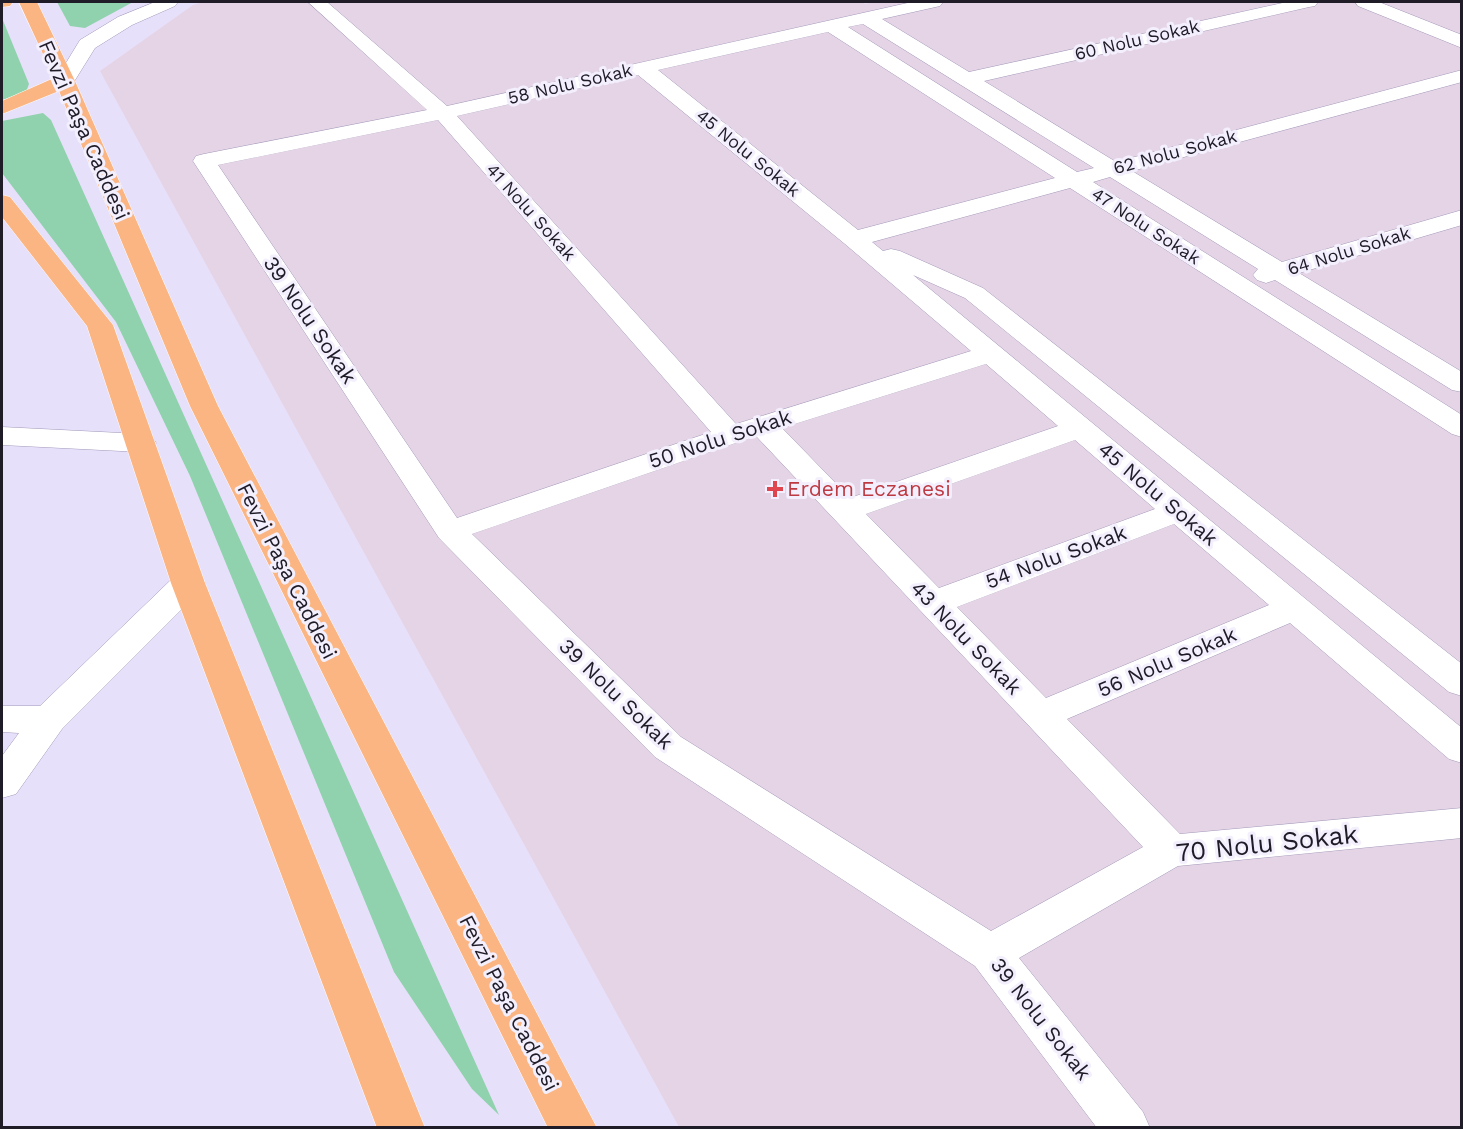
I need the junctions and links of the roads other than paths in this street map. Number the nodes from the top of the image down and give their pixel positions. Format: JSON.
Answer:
{"nodes":[{"id":1,"x":28,"y":2,"type":"edge"},
{"id":2,"x":169,"y":2,"type":"edge"},
{"id":3,"x":317,"y":2,"type":"edge"},
{"id":4,"x":934,"y":2,"type":"edge"},
{"id":5,"x":1309,"y":2,"type":"edge"},
{"id":6,"x":1364,"y":2,"type":"edge"},
{"id":7,"x":865,"y":17,"type":"junction"},
{"id":8,"x":831,"y":25,"type":"junction"},
{"id":9,"x":1461,"y":42,"type":"edge"},
{"id":10,"x":642,"y":68,"type":"junction"},
{"id":11,"x":1461,"y":76,"type":"edge"},
{"id":12,"x":966,"y":79,"type":"junction"},
{"id":13,"x":65,"y":81,"type":"junction"},
{"id":14,"x":2,"y":108,"type":"edge"},
{"id":15,"x":443,"y":113,"type":"junction"},
{"id":16,"x":204,"y":161,"type":"joint"},
{"id":17,"x":1112,"y":168,"type":"junction"},
{"id":18,"x":1072,"y":179,"type":"junction"},
{"id":19,"x":2,"y":202,"type":"edge"},
{"id":20,"x":1461,"y":217,"type":"edge"},
{"id":21,"x":854,"y":239,"type":"junction"},
{"id":22,"x":1279,"y":272,"type":"junction"},
{"id":23,"x":1236,"y":284,"type":"junction"},
{"id":24,"x":991,"y":354,"type":"junction"},
{"id":25,"x":1461,"y":384,"type":"edge"},
{"id":26,"x":1080,"y":428,"type":"junction"},
{"id":27,"x":1461,"y":429,"type":"edge"},
{"id":28,"x":746,"y":430,"type":"junction"},
{"id":29,"x":2,"y":436,"type":"edge"},
{"id":30,"x":141,"y":443,"type":"junction"},
{"id":31,"x":845,"y":511,"type":"junction"},
{"id":32,"x":1179,"y":512,"type":"junction"},
{"id":33,"x":450,"y":531,"type":"junction"},
{"id":34,"x":188,"y":583,"type":"junction"},
{"id":35,"x":933,"y":603,"type":"junction"},
{"id":36,"x":1294,"y":608,"type":"junction"},
{"id":37,"x":1461,"y":683,"type":"edge"},
{"id":38,"x":1040,"y":715,"type":"junction"},
{"id":39,"x":2,"y":719,"type":"edge"},
{"id":40,"x":49,"y":720,"type":"junction"},
{"id":41,"x":1461,"y":749,"type":"edge"},
{"id":42,"x":2,"y":784,"type":"edge"},
{"id":43,"x":1461,"y":823,"type":"edge"},
{"id":44,"x":1171,"y":851,"type":"junction"},
{"id":45,"x":990,"y":953,"type":"junction"},
{"id":46,"x":401,"y":1128,"type":"edge"},
{"id":47,"x":573,"y":1128,"type":"edge"},
{"id":48,"x":1126,"y":1128,"type":"edge"}],
"edges":[{"from":1,"to":13,"type":"main road","name":"Fevzi Paşa Caddesi"},
{"from":2,"to":13,"type":"street"},
{"from":3,"to":15,"type":"street","name":"41 Nolu Sokak"},
{"from":4,"to":7,"type":"street","name":"58 Nolu Sokak"},
{"from":5,"to":12,"type":"street","name":"60 Nolu Sokak"},
{"from":6,"to":9,"type":"street"},
{"from":7,"to":8,"type":"street","name":"58 Nolu Sokak"},
{"from":7,"to":12,"type":"street","name":"47 Nolu Sokak"},
{"from":8,"to":10,"type":"street","name":"58 Nolu Sokak"},
{"from":8,"to":18,"type":"street","name":"47 Nolu Sokak"},
{"from":10,"to":15,"type":"street","name":"58 Nolu Sokak"},
{"from":10,"to":21,"type":"street","name":"45 Nolu Sokak"},
{"from":11,"to":17,"type":"street","name":"62 Nolu Sokak"},
{"from":12,"to":17,"type":"street","name":"47 Nolu Sokak"},
{"from":13,"to":14,"type":"main road"},
{"from":13,"to":47,"type":"main road","name":"Fevzi Paşa Caddesi"},
{"from":15,"to":16,"type":"street","name":"58 Nolu Sokak"},
{"from":15,"to":28,"type":"street","name":"41 Nolu Sokak"},
{"from":16,"to":33,"type":"street","name":"39 Nolu Sokak"},
{"from":17,"to":18,"type":"street","name":"62 Nolu Sokak"},
{"from":17,"to":22,"type":"street","name":"47 Nolu Sokak"},
{"from":18,"to":21,"type":"street","name":"62 Nolu Sokak"},
{"from":18,"to":23,"type":"street","name":"47 Nolu Sokak"},
{"from":19,"to":30,"type":"main road"},
{"from":20,"to":22,"type":"street","name":"64 Nolu Sokak"},
{"from":21,"to":24,"type":"street","name":"45 Nolu Sokak"},
{"from":21,"to":37,"type":"street","name":"45 Nolu Sokak"},
{"from":22,"to":23,"type":"street","name":"64 Nolu Sokak"},
{"from":22,"to":25,"type":"street","name":"47 Nolu Sokak"},
{"from":23,"to":27,"type":"street","name":"47 Nolu Sokak"},
{"from":24,"to":26,"type":"street","name":"45 Nolu Sokak"},
{"from":24,"to":28,"type":"street","name":"50 Nolu Sokak"},
{"from":26,"to":31,"type":"street"},
{"from":26,"to":32,"type":"street","name":"45 Nolu Sokak"},
{"from":28,"to":31,"type":"street","name":"43 Nolu Sokak"},
{"from":28,"to":33,"type":"street","name":"50 Nolu Sokak"},
{"from":29,"to":30,"type":"street"},
{"from":30,"to":34,"type":"main road"},
{"from":31,"to":35,"type":"street","name":"43 Nolu Sokak"},
{"from":32,"to":35,"type":"street","name":"54 Nolu Sokak"},
{"from":32,"to":36,"type":"street","name":"45 Nolu Sokak"},
{"from":33,"to":45,"type":"street","name":"39 Nolu Sokak"},
{"from":34,"to":40,"type":"street"},
{"from":34,"to":46,"type":"main road"},
{"from":35,"to":38,"type":"street","name":"43 Nolu Sokak"},
{"from":36,"to":38,"type":"street","name":"56 Nolu Sokak"},
{"from":36,"to":41,"type":"street","name":"45 Nolu Sokak"},
{"from":38,"to":44,"type":"street","name":"43 Nolu Sokak"},
{"from":39,"to":40,"type":"street"},
{"from":40,"to":42,"type":"street"},
{"from":43,"to":44,"type":"street","name":"70 Nolu Sokak"},
{"from":44,"to":45,"type":"street","name":"70 Nolu Sokak"},
{"from":45,"to":48,"type":"street","name":"39 Nolu Sokak"}]}
